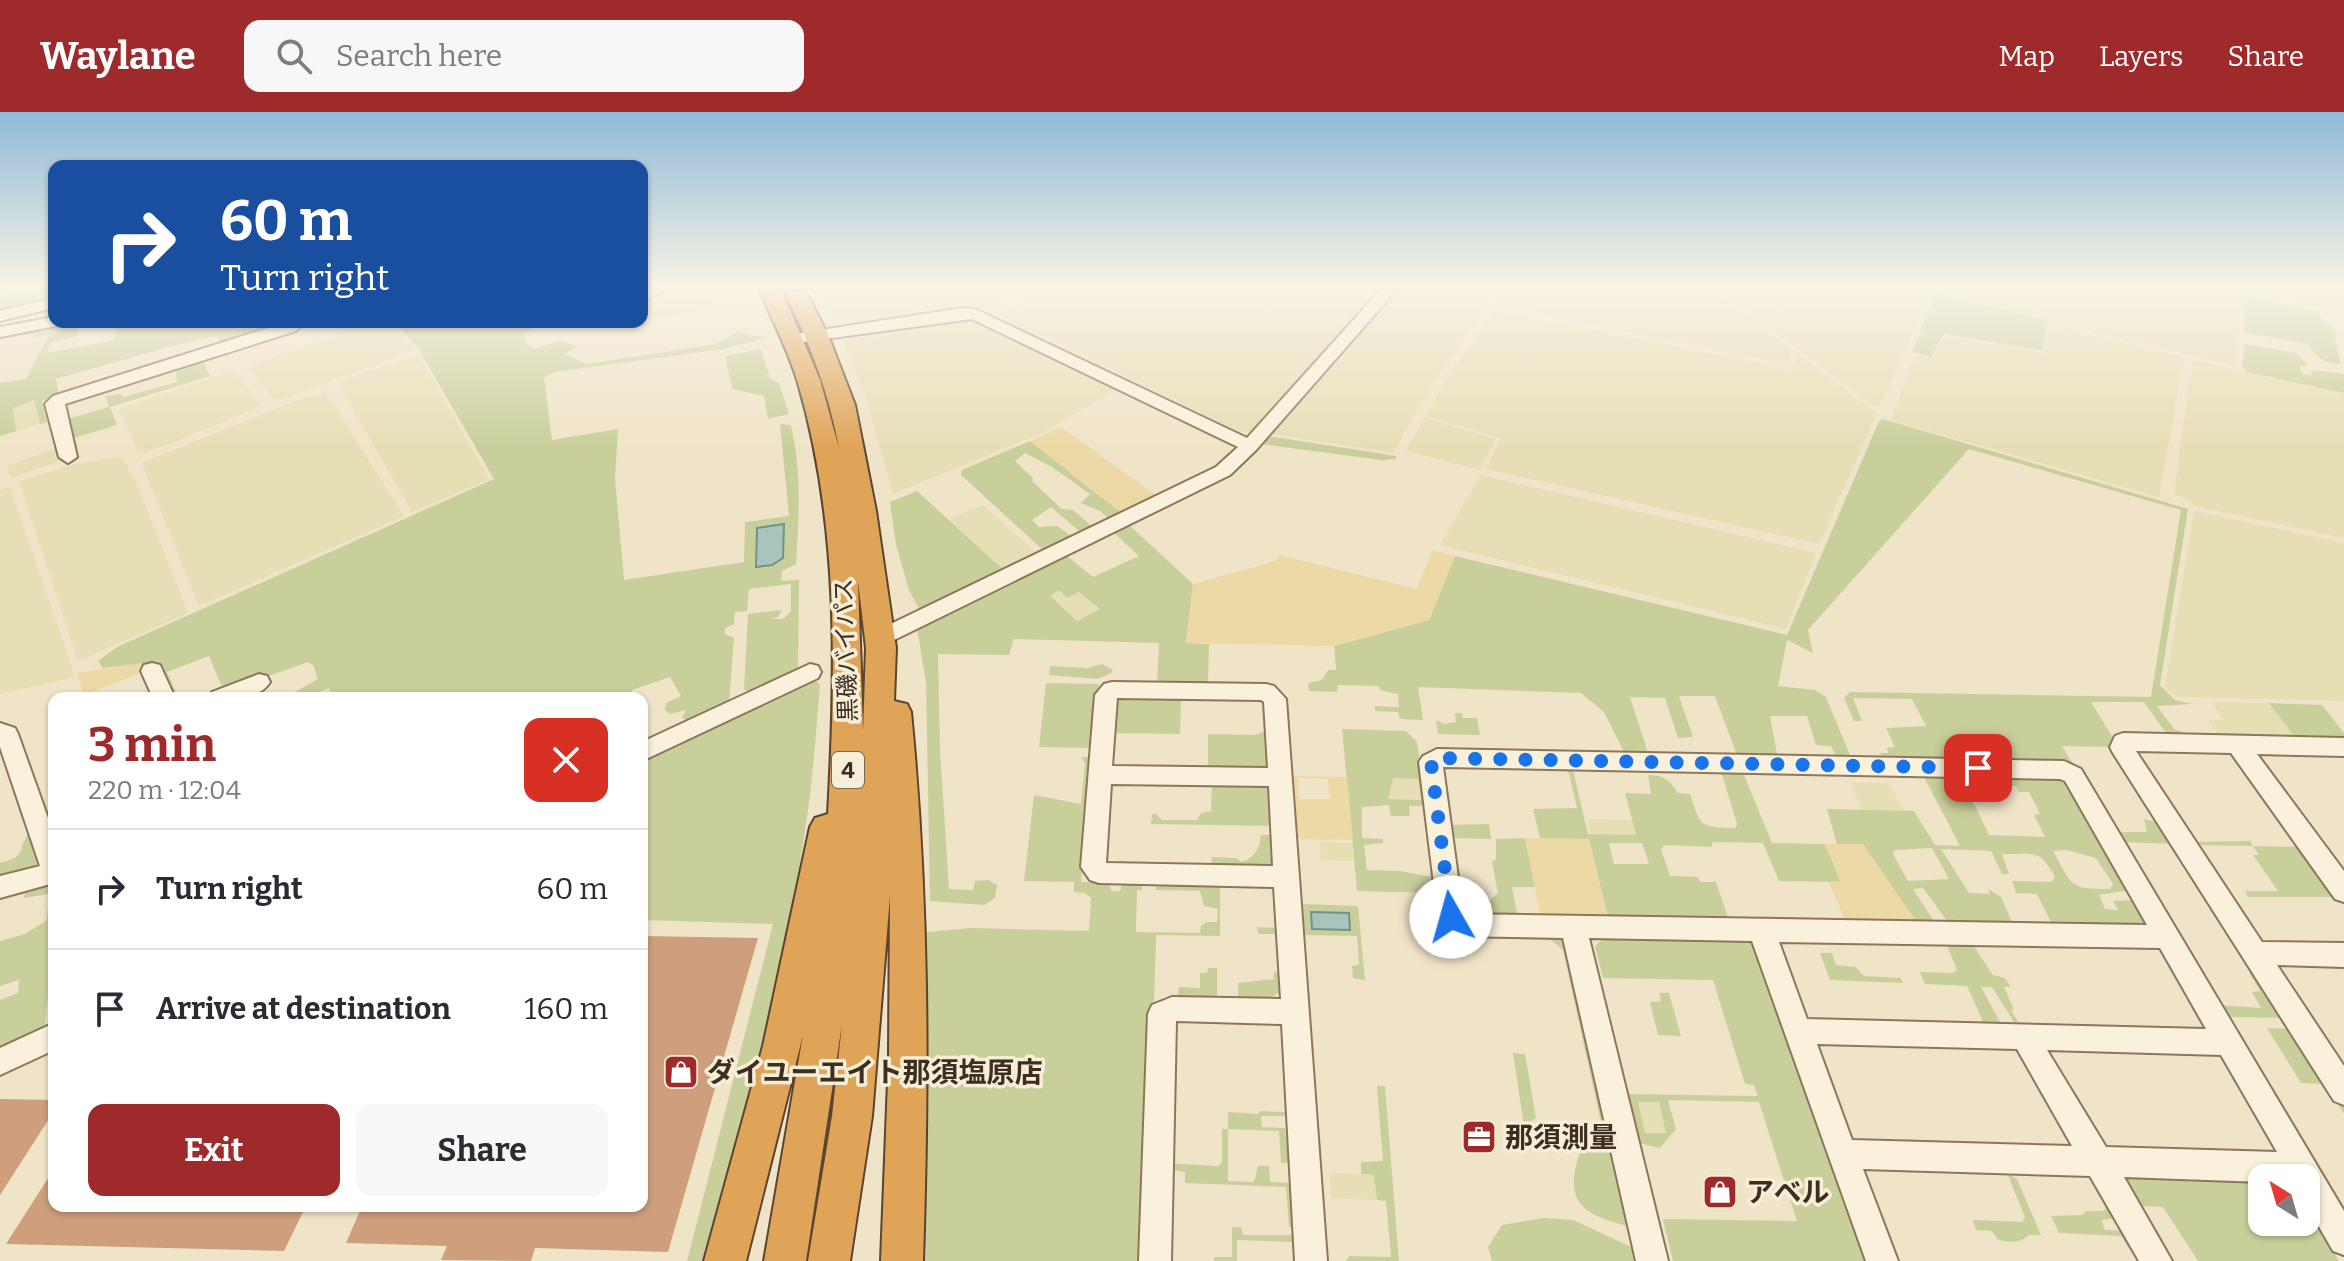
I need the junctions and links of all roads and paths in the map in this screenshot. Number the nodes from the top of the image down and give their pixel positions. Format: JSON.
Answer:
{"nodes":[{"id":1,"x":250,"y":341,"type":"edge"},
{"id":2,"x":807,"y":341,"type":"edge"},
{"id":3,"x":808,"y":341,"type":"edge"},
{"id":4,"x":1030,"y":341,"type":"edge"},
{"id":5,"x":1343,"y":341,"type":"edge"},
{"id":6,"x":1250,"y":446,"type":"junction"},
{"id":7,"x":68,"y":457,"type":"dead end"},
{"id":8,"x":880,"y":643,"type":"junction"},
{"id":9,"x":152,"y":671,"type":"dead end"},
{"id":10,"x":810,"y":672,"type":"dead end"},
{"id":11,"x":259,"y":682,"type":"dead end"},
{"id":12,"x":848,"y":690,"type":"junction"},
{"id":13,"x":161,"y":692,"type":"edge"},
{"id":14,"x":235,"y":692,"type":"edge"},
{"id":15,"x":0,"y":732,"type":"edge"},
{"id":16,"x":2237,"y":744,"type":"junction"},
{"id":17,"x":2344,"y":747,"type":"edge"},
{"id":18,"x":648,"y":749,"type":"edge"},
{"id":19,"x":1100,"y":775,"type":"junction"},
{"id":20,"x":1279,"y":777,"type":"junction"},
{"id":21,"x":48,"y":832,"type":"edge"},
{"id":22,"x":48,"y":874,"type":"edge"},
{"id":23,"x":1286,"y":877,"type":"junction"},
{"id":24,"x":0,"y":887,"type":"edge"},
{"id":25,"x":2344,"y":891,"type":"edge"},
{"id":26,"x":1573,"y":927,"type":"junction"},
{"id":27,"x":1761,"y":929,"type":"junction"},
{"id":28,"x":2167,"y":937,"type":"junction"},
{"id":29,"x":2255,"y":953,"type":"junction"},
{"id":30,"x":2344,"y":955,"type":"edge"},
{"id":31,"x":1295,"y":1012,"type":"junction"},
{"id":32,"x":1799,"y":1031,"type":"junction"},
{"id":33,"x":2025,"y":1038,"type":"junction"},
{"id":34,"x":48,"y":1039,"type":"edge"},
{"id":35,"x":2227,"y":1042,"type":"junction"},
{"id":36,"x":0,"y":1062,"type":"edge"},
{"id":37,"x":2344,"y":1091,"type":"edge"},
{"id":38,"x":1844,"y":1154,"type":"junction"},
{"id":39,"x":2097,"y":1163,"type":"junction"},
{"id":40,"x":2300,"y":1164,"type":"edge"},
{"id":41,"x":2248,"y":1167,"type":"edge"},
{"id":42,"x":2320,"y":1199,"type":"edge"},
{"id":43,"x":2344,"y":1240,"type":"edge"},
{"id":44,"x":725,"y":1261,"type":"edge"},
{"id":45,"x":785,"y":1261,"type":"edge"},
{"id":46,"x":829,"y":1261,"type":"edge"},
{"id":47,"x":902,"y":1261,"type":"edge"},
{"id":48,"x":1155,"y":1261,"type":"edge"},
{"id":49,"x":1311,"y":1261,"type":"edge"},
{"id":50,"x":1652,"y":1261,"type":"edge"},
{"id":51,"x":1882,"y":1261,"type":"edge"},
{"id":52,"x":2156,"y":1261,"type":"edge"}],
"edges":[{"from":1,"to":7,"type":"street"},
{"from":2,"to":12,"type":"highway","name":"黒磯バイパス","number":"4"},
{"from":3,"to":8,"type":"highway","name":"黒磯バイパス","number":"4"},
{"from":4,"to":6,"type":"street"},
{"from":5,"to":6,"type":"street"},
{"from":6,"to":8,"type":"street"},
{"from":8,"to":46,"type":"highway","name":"黒磯バイパス","number":"4"},
{"from":8,"to":47,"type":"highway","number":"4"},
{"from":9,"to":13,"type":"street"},
{"from":10,"to":18,"type":"street"},
{"from":11,"to":14,"type":"street"},
{"from":12,"to":44,"type":"highway","number":"4"},
{"from":12,"to":45,"type":"highway","name":"黒磯バイパス","number":"4"},
{"from":15,"to":21,"type":"street"},
{"from":16,"to":17,"type":"street"},
{"from":16,"to":25,"type":"street"},
{"from":16,"to":29,"type":"street"},
{"from":19,"to":20,"type":"street"},
{"from":19,"to":20,"type":"street"},
{"from":19,"to":23,"type":"street"},
{"from":20,"to":23,"type":"street"},
{"from":22,"to":24,"type":"street"},
{"from":23,"to":31,"type":"street"},
{"from":26,"to":27,"type":"street"},
{"from":26,"to":28,"type":"street"},
{"from":26,"to":50,"type":"street"},
{"from":27,"to":28,"type":"street"},
{"from":27,"to":32,"type":"street"},
{"from":28,"to":35,"type":"street"},
{"from":29,"to":30,"type":"street"},
{"from":29,"to":37,"type":"street"},
{"from":31,"to":48,"type":"street"},
{"from":31,"to":49,"type":"street"},
{"from":32,"to":33,"type":"street"},
{"from":32,"to":38,"type":"street"},
{"from":33,"to":35,"type":"street"},
{"from":33,"to":39,"type":"street"},
{"from":34,"to":36,"type":"street"},
{"from":35,"to":40,"type":"street"},
{"from":38,"to":39,"type":"street"},
{"from":38,"to":51,"type":"street"},
{"from":39,"to":41,"type":"street"},
{"from":39,"to":52,"type":"street"},
{"from":42,"to":43,"type":"street"}]}
